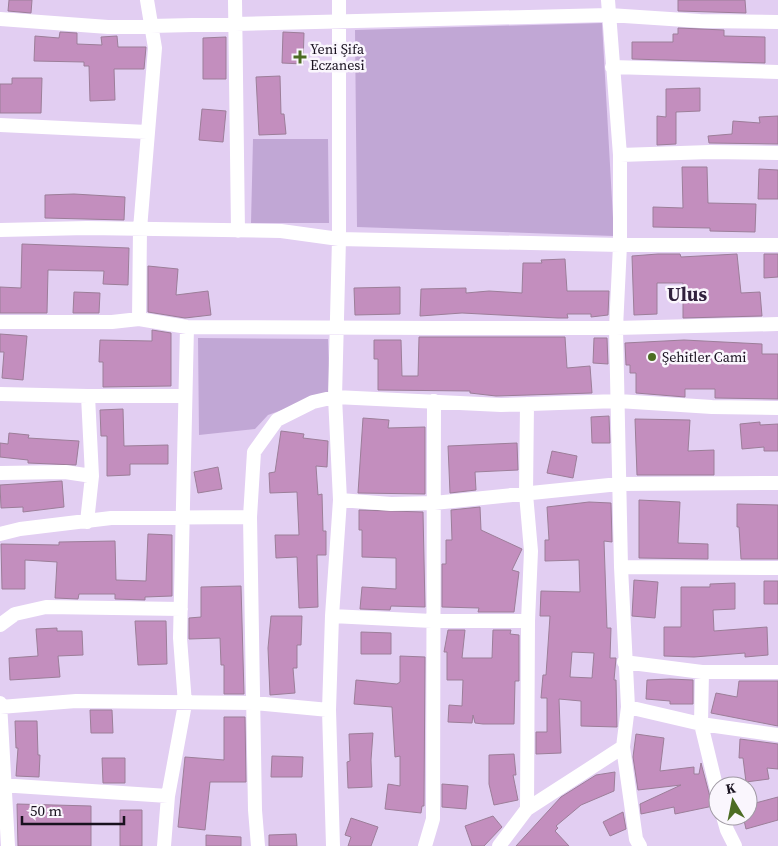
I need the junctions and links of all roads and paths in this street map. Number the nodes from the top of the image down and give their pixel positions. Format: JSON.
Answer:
{"nodes":[{"id":1,"x":147,"y":0,"type":"edge"},
{"id":2,"x":235,"y":0,"type":"edge"},
{"id":3,"x":339,"y":0,"type":"edge"},
{"id":4,"x":608,"y":0,"type":"edge"},
{"id":5,"x":609,"y":15,"type":"junction"},
{"id":6,"x":0,"y":19,"type":"edge"},
{"id":7,"x":338,"y":20,"type":"junction"},
{"id":8,"x":778,"y":22,"type":"edge"},
{"id":9,"x":236,"y":24,"type":"junction"},
{"id":10,"x":152,"y":26,"type":"junction"},
{"id":11,"x":612,"y":67,"type":"junction"},
{"id":12,"x":778,"y":72,"type":"edge"},
{"id":13,"x":0,"y":125,"type":"edge"},
{"id":14,"x":147,"y":132,"type":"junction"},
{"id":15,"x":778,"y":153,"type":"edge"},
{"id":16,"x":620,"y":155,"type":"junction"},
{"id":17,"x":140,"y":229,"type":"junction"},
{"id":18,"x":0,"y":230,"type":"edge"},
{"id":19,"x":238,"y":231,"type":"junction"},
{"id":20,"x":340,"y":239,"type":"junction"},
{"id":21,"x":620,"y":245,"type":"junction"},
{"id":22,"x":778,"y":245,"type":"edge"},
{"id":23,"x":139,"y":319,"type":"junction"},
{"id":24,"x":0,"y":322,"type":"edge"},
{"id":25,"x":778,"y":324,"type":"edge"},
{"id":26,"x":338,"y":326,"type":"junction"},
{"id":27,"x":187,"y":327,"type":"junction"},
{"id":28,"x":616,"y":328,"type":"junction"},
{"id":29,"x":0,"y":394,"type":"edge"},
{"id":30,"x":88,"y":396,"type":"junction"},
{"id":31,"x":185,"y":396,"type":"junction"},
{"id":32,"x":335,"y":397,"type":"junction"},
{"id":33,"x":618,"y":400,"type":"junction"},
{"id":34,"x":434,"y":401,"type":"junction"},
{"id":35,"x":527,"y":404,"type":"junction"},
{"id":36,"x":778,"y":408,"type":"edge"},
{"id":37,"x":0,"y":473,"type":"edge"},
{"id":38,"x":92,"y":476,"type":"junction"},
{"id":39,"x":778,"y":483,"type":"edge"},
{"id":40,"x":619,"y":484,"type":"junction"},
{"id":41,"x":526,"y":494,"type":"junction"},
{"id":42,"x":340,"y":500,"type":"junction"},
{"id":43,"x":434,"y":503,"type":"junction"},
{"id":44,"x":250,"y":517,"type":"junction"},
{"id":45,"x":183,"y":518,"type":"junction"},
{"id":46,"x":87,"y":522,"type":"junction"},
{"id":47,"x":0,"y":534,"type":"edge"},
{"id":48,"x":621,"y":567,"type":"junction"},
{"id":49,"x":778,"y":568,"type":"edge"},
{"id":50,"x":181,"y":609,"type":"junction"},
{"id":51,"x":0,"y":612,"type":"edge"},
{"id":52,"x":15,"y":614,"type":"junction"},
{"id":53,"x":332,"y":616,"type":"junction"},
{"id":54,"x":432,"y":621,"type":"junction"},
{"id":55,"x":528,"y":621,"type":"junction"},
{"id":56,"x":0,"y":625,"type":"edge"},
{"id":57,"x":624,"y":662,"type":"junction"},
{"id":58,"x":702,"y":672,"type":"junction"},
{"id":59,"x":778,"y":672,"type":"edge"},
{"id":60,"x":254,"y":703,"type":"junction"},
{"id":61,"x":185,"y":704,"type":"junction"},
{"id":62,"x":0,"y":706,"type":"edge"},
{"id":63,"x":628,"y":707,"type":"junction"},
{"id":64,"x":329,"y":710,"type":"junction"},
{"id":65,"x":701,"y":724,"type":"junction"},
{"id":66,"x":778,"y":735,"type":"edge"},
{"id":67,"x":622,"y":747,"type":"junction"},
{"id":68,"x":714,"y":776,"type":"edge"},
{"id":69,"x":2,"y":785,"type":"edge"},
{"id":70,"x":168,"y":796,"type":"junction"},
{"id":71,"x":527,"y":809,"type":"junction"},
{"id":72,"x":726,"y":826,"type":"edge"},
{"id":73,"x":635,"y":844,"type":"edge"},
{"id":74,"x":8,"y":846,"type":"edge"},
{"id":75,"x":164,"y":846,"type":"edge"},
{"id":76,"x":258,"y":846,"type":"edge"},
{"id":77,"x":333,"y":846,"type":"edge"},
{"id":78,"x":425,"y":846,"type":"edge"},
{"id":79,"x":499,"y":846,"type":"edge"},
{"id":80,"x":735,"y":846,"type":"edge"}],
"edges":[{"from":1,"to":10,"type":"street"},
{"from":2,"to":9,"type":"street"},
{"from":3,"to":7,"type":"street"},
{"from":4,"to":5,"type":"street"},
{"from":5,"to":7,"type":"street"},
{"from":5,"to":8,"type":"street"},
{"from":5,"to":11,"type":"street"},
{"from":6,"to":10,"type":"street"},
{"from":7,"to":9,"type":"street"},
{"from":7,"to":20,"type":"street"},
{"from":9,"to":10,"type":"street"},
{"from":9,"to":19,"type":"street"},
{"from":10,"to":14,"type":"street"},
{"from":11,"to":12,"type":"street"},
{"from":11,"to":16,"type":"street"},
{"from":13,"to":14,"type":"street"},
{"from":14,"to":17,"type":"street"},
{"from":15,"to":16,"type":"street"},
{"from":16,"to":21,"type":"street"},
{"from":17,"to":18,"type":"street"},
{"from":17,"to":19,"type":"street"},
{"from":17,"to":23,"type":"street"},
{"from":19,"to":20,"type":"street"},
{"from":20,"to":21,"type":"street"},
{"from":20,"to":26,"type":"street"},
{"from":21,"to":22,"type":"street"},
{"from":21,"to":28,"type":"street"},
{"from":23,"to":24,"type":"street"},
{"from":23,"to":27,"type":"street"},
{"from":25,"to":28,"type":"street"},
{"from":26,"to":27,"type":"street"},
{"from":26,"to":28,"type":"street"},
{"from":26,"to":32,"type":"street"},
{"from":27,"to":31,"type":"street"},
{"from":28,"to":33,"type":"street"},
{"from":29,"to":30,"type":"street"},
{"from":30,"to":31,"type":"street"},
{"from":30,"to":38,"type":"street"},
{"from":31,"to":45,"type":"street"},
{"from":32,"to":34,"type":"street"},
{"from":32,"to":42,"type":"street"},
{"from":32,"to":44,"type":"street"},
{"from":33,"to":35,"type":"street"},
{"from":33,"to":36,"type":"street"},
{"from":33,"to":40,"type":"street"},
{"from":34,"to":35,"type":"street"},
{"from":34,"to":43,"type":"street"},
{"from":35,"to":41,"type":"street"},
{"from":37,"to":38,"type":"street"},
{"from":38,"to":46,"type":"street"},
{"from":39,"to":40,"type":"street"},
{"from":40,"to":41,"type":"street"},
{"from":40,"to":48,"type":"street"},
{"from":41,"to":43,"type":"street"},
{"from":41,"to":55,"type":"street"},
{"from":42,"to":43,"type":"street"},
{"from":42,"to":53,"type":"street"},
{"from":43,"to":54,"type":"street"},
{"from":44,"to":45,"type":"street"},
{"from":44,"to":60,"type":"street"},
{"from":45,"to":46,"type":"street"},
{"from":45,"to":50,"type":"street"},
{"from":46,"to":47,"type":"street"},
{"from":48,"to":49,"type":"street"},
{"from":48,"to":57,"type":"street"},
{"from":50,"to":52,"type":"street"},
{"from":50,"to":61,"type":"street"},
{"from":51,"to":52,"type":"street"},
{"from":52,"to":56,"type":"street"},
{"from":53,"to":54,"type":"street"},
{"from":53,"to":64,"type":"street"},
{"from":54,"to":55,"type":"street"},
{"from":54,"to":78,"type":"street"},
{"from":55,"to":71,"type":"street"},
{"from":57,"to":58,"type":"street"},
{"from":57,"to":63,"type":"street"},
{"from":58,"to":59,"type":"street"},
{"from":58,"to":65,"type":"street"},
{"from":60,"to":61,"type":"street"},
{"from":60,"to":64,"type":"street"},
{"from":60,"to":76,"type":"street"},
{"from":61,"to":62,"type":"street"},
{"from":61,"to":70,"type":"street"},
{"from":62,"to":69,"type":"street"},
{"from":63,"to":65,"type":"street"},
{"from":63,"to":67,"type":"street"},
{"from":64,"to":77,"type":"street"},
{"from":65,"to":66,"type":"street"},
{"from":65,"to":68,"type":"street"},
{"from":67,"to":71,"type":"street"},
{"from":67,"to":73,"type":"street"},
{"from":69,"to":70,"type":"street"},
{"from":69,"to":74,"type":"street"},
{"from":70,"to":75,"type":"street"},
{"from":71,"to":79,"type":"street"},
{"from":72,"to":80,"type":"street"}]}
